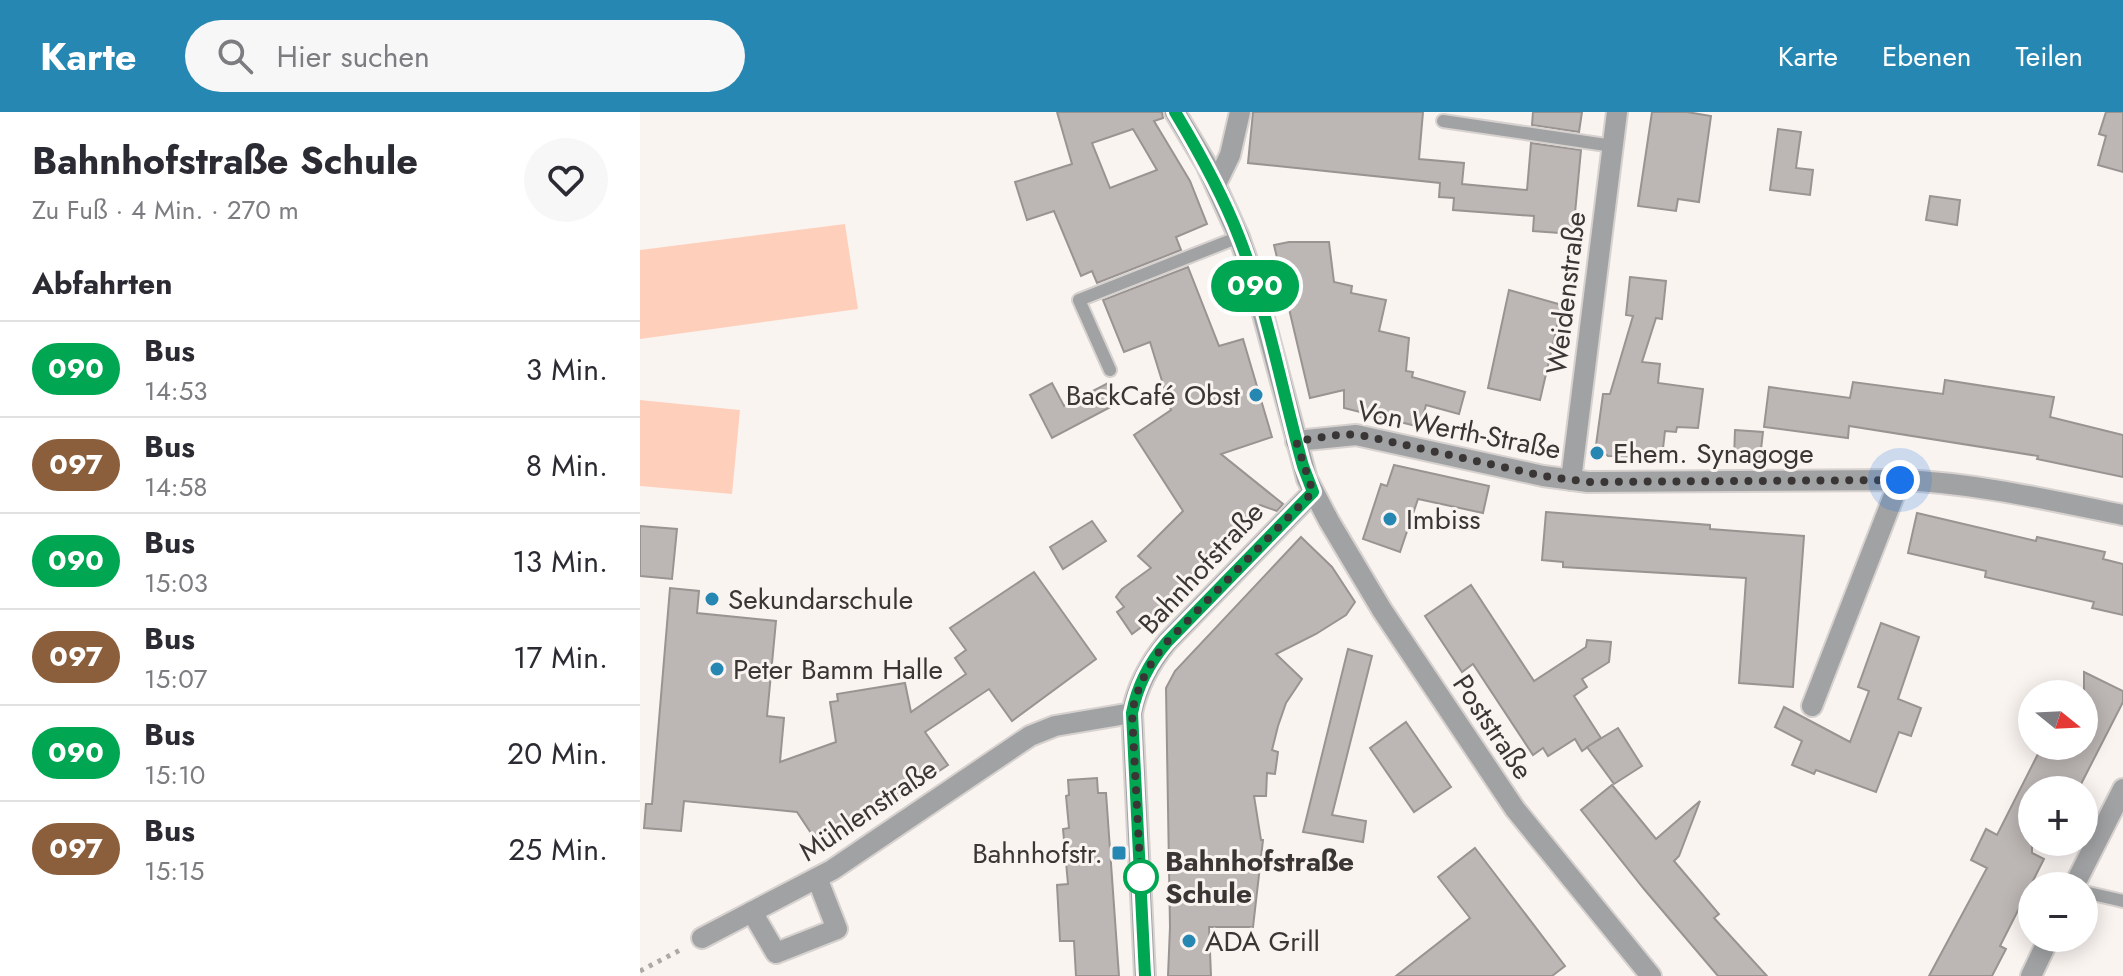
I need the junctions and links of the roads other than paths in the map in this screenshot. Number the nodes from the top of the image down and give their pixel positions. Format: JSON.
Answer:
{"nodes":[{"id":1,"x":1175,"y":112,"type":"edge"},
{"id":2,"x":1240,"y":112,"type":"edge"},
{"id":3,"x":1617,"y":112,"type":"edge"},
{"id":4,"x":1443,"y":121,"type":"dead end"},
{"id":5,"x":1613,"y":146,"type":"junction"},
{"id":6,"x":1216,"y":184,"type":"junction"},
{"id":7,"x":1239,"y":237,"type":"junction"},
{"id":8,"x":1110,"y":370,"type":"dead end"},
{"id":9,"x":1296,"y":441,"type":"junction"},
{"id":10,"x":1571,"y":480,"type":"junction"},
{"id":11,"x":1900,"y":480,"type":"junction"},
{"id":12,"x":1313,"y":492,"type":"junction"},
{"id":13,"x":2123,"y":515,"type":"edge"},
{"id":14,"x":1812,"y":706,"type":"dead end"},
{"id":15,"x":1132,"y":713,"type":"junction"},
{"id":16,"x":2123,"y":789,"type":"edge"},
{"id":17,"x":2081,"y":872,"type":"edge"},
{"id":18,"x":817,"y":878,"type":"junction"},
{"id":19,"x":2098,"y":895,"type":"edge"},
{"id":20,"x":2123,"y":901,"type":"edge"},
{"id":21,"x":752,"y":912,"type":"junction"},
{"id":22,"x":702,"y":938,"type":"road end"},
{"id":23,"x":2042,"y":952,"type":"edge"},
{"id":24,"x":1145,"y":976,"type":"edge"},
{"id":25,"x":1651,"y":976,"type":"edge"},
{"id":26,"x":2031,"y":976,"type":"edge"}],
"edges":[{"from":1,"to":6,"type":"street","name":"Poststraße"},
{"from":2,"to":6,"type":"street"},
{"from":3,"to":5,"type":"street","name":"Weidenstraße"},
{"from":4,"to":5,"type":"lane"},
{"from":5,"to":10,"type":"street","name":"Weidenstraße"},
{"from":6,"to":7,"type":"street","name":"Poststraße"},
{"from":7,"to":8,"type":"lane"},
{"from":7,"to":9,"type":"street","name":"Poststraße"},
{"from":9,"to":10,"type":"street","name":"Von Werth-Straße"},
{"from":9,"to":12,"type":"street","name":"Poststraße"},
{"from":10,"to":11,"type":"street","name":"Von Werth-Straße"},
{"from":11,"to":13,"type":"street","name":"Von Werth-Straße"},
{"from":11,"to":14,"type":"street"},
{"from":12,"to":15,"type":"street","name":"Bahnhofstraße"},
{"from":12,"to":25,"type":"street","name":"Poststraße"},
{"from":15,"to":18,"type":"street","name":"Mühlenstraße"},
{"from":15,"to":24,"type":"street","name":"Bahnhofstraße"},
{"from":16,"to":17,"type":"street"},
{"from":18,"to":21,"type":"street","name":"Mühlenstraße"},
{"from":18,"to":21,"type":"street"},
{"from":19,"to":20,"type":"lane"},
{"from":21,"to":22,"type":"street","name":"Mühlenstraße"},
{"from":23,"to":26,"type":"street"}]}
